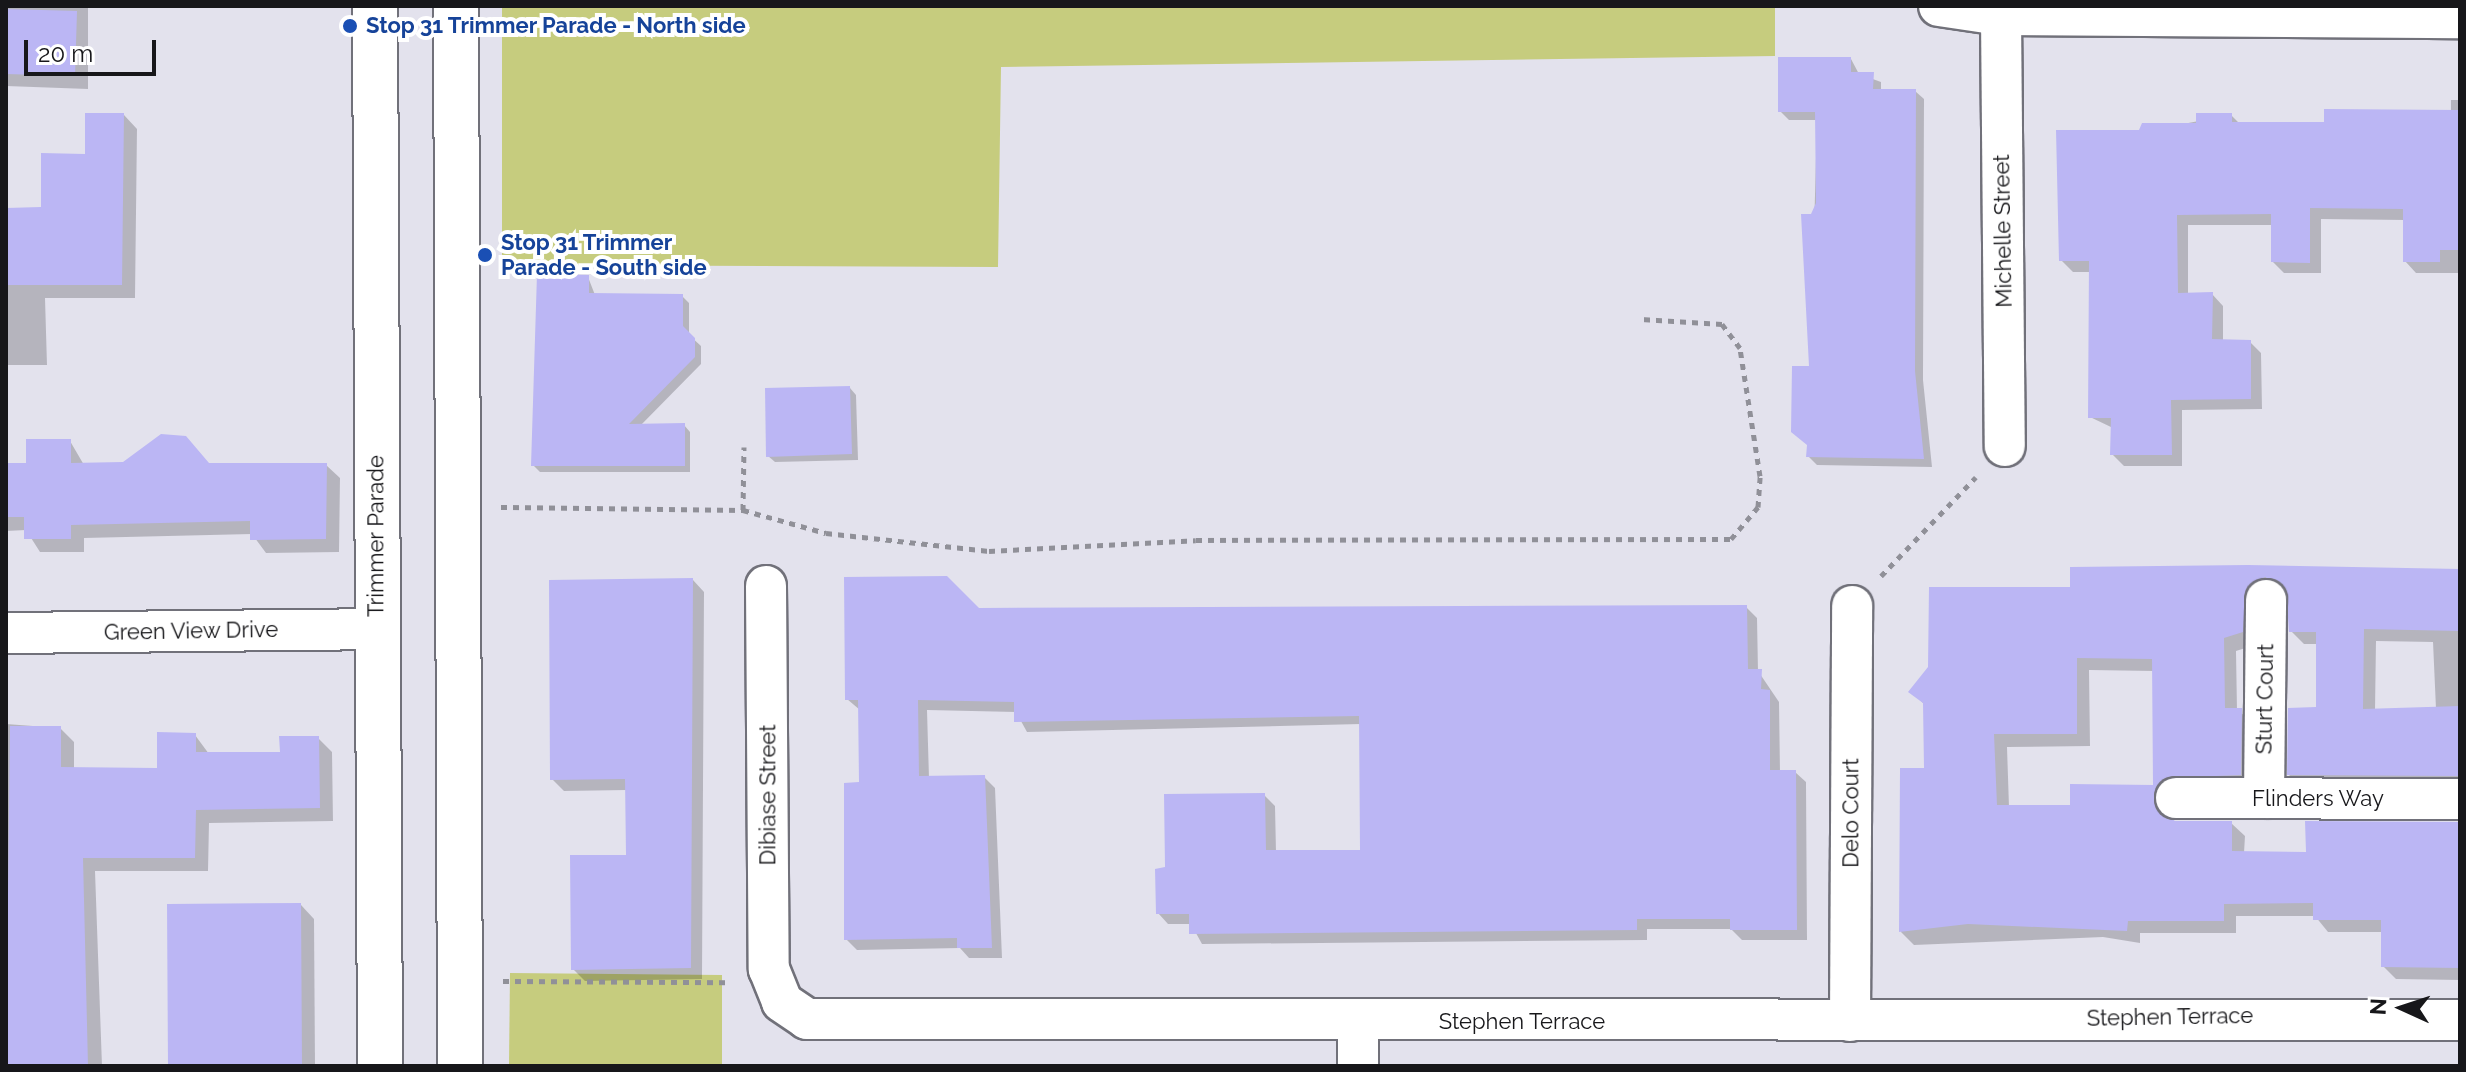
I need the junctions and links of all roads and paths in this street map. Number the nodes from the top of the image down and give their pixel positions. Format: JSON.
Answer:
{"nodes":[{"id":1,"x":375,"y":6,"type":"edge"},
{"id":2,"x":456,"y":6,"type":"edge"},
{"id":3,"x":1939,"y":6,"type":"edge"},
{"id":4,"x":2001,"y":15,"type":"junction"},
{"id":5,"x":2460,"y":18,"type":"edge"},
{"id":6,"x":1641,"y":319,"type":"dead end"},
{"id":7,"x":2005,"y":446,"type":"joint"},
{"id":8,"x":744,"y":447,"type":"dead end"},
{"id":9,"x":460,"y":507,"type":"junction"},
{"id":10,"x":743,"y":510,"type":"junction"},
{"id":11,"x":766,"y":586,"type":"dead end"},
{"id":12,"x":2266,"y":600,"type":"dead end"},
{"id":13,"x":1852,"y":606,"type":"joint"},
{"id":14,"x":376,"y":629,"type":"junction"},
{"id":15,"x":6,"y":633,"type":"edge"},
{"id":16,"x":2176,"y":798,"type":"dead end"},
{"id":17,"x":2264,"y":798,"type":"junction"},
{"id":18,"x":2460,"y":799,"type":"edge"},
{"id":19,"x":494,"y":982,"type":"dead end"},
{"id":20,"x":775,"y":986,"type":"junction"},
{"id":21,"x":2460,"y":1020,"type":"edge"},
{"id":22,"x":1358,"y":1021,"type":"junction"},
{"id":23,"x":1850,"y":1021,"type":"junction"},
{"id":24,"x":380,"y":1066,"type":"edge"},
{"id":25,"x":460,"y":1066,"type":"edge"},
{"id":26,"x":1358,"y":1066,"type":"edge"}],
"edges":[{"from":1,"to":14,"type":"main road","name":"Trimmer Parade"},
{"from":2,"to":9,"type":"main road"},
{"from":3,"to":4,"type":"street"},
{"from":4,"to":5,"type":"street"},
{"from":4,"to":7,"type":"street","name":"Michelle Street"},
{"from":6,"to":10,"type":"path"},
{"from":7,"to":13,"type":"path"},
{"from":8,"to":10,"type":"path"},
{"from":9,"to":10,"type":"path"},
{"from":9,"to":25,"type":"main road"},
{"from":11,"to":20,"type":"street","name":"Dibiase Street"},
{"from":12,"to":17,"type":"street","name":"Sturt Court"},
{"from":13,"to":23,"type":"street","name":"Delo Court"},
{"from":14,"to":15,"type":"street","name":"Green View Drive"},
{"from":14,"to":24,"type":"main road","name":"Trimmer Parade"},
{"from":16,"to":17,"type":"street","name":"Flinders Way"},
{"from":17,"to":18,"type":"street","name":"Flinders Way"},
{"from":19,"to":20,"type":"path"},
{"from":20,"to":22,"type":"street","name":"Stephen Terrace"},
{"from":21,"to":23,"type":"street","name":"Stephen Terrace"},
{"from":22,"to":23,"type":"street","name":"Stephen Terrace"},
{"from":22,"to":26,"type":"street"}]}
